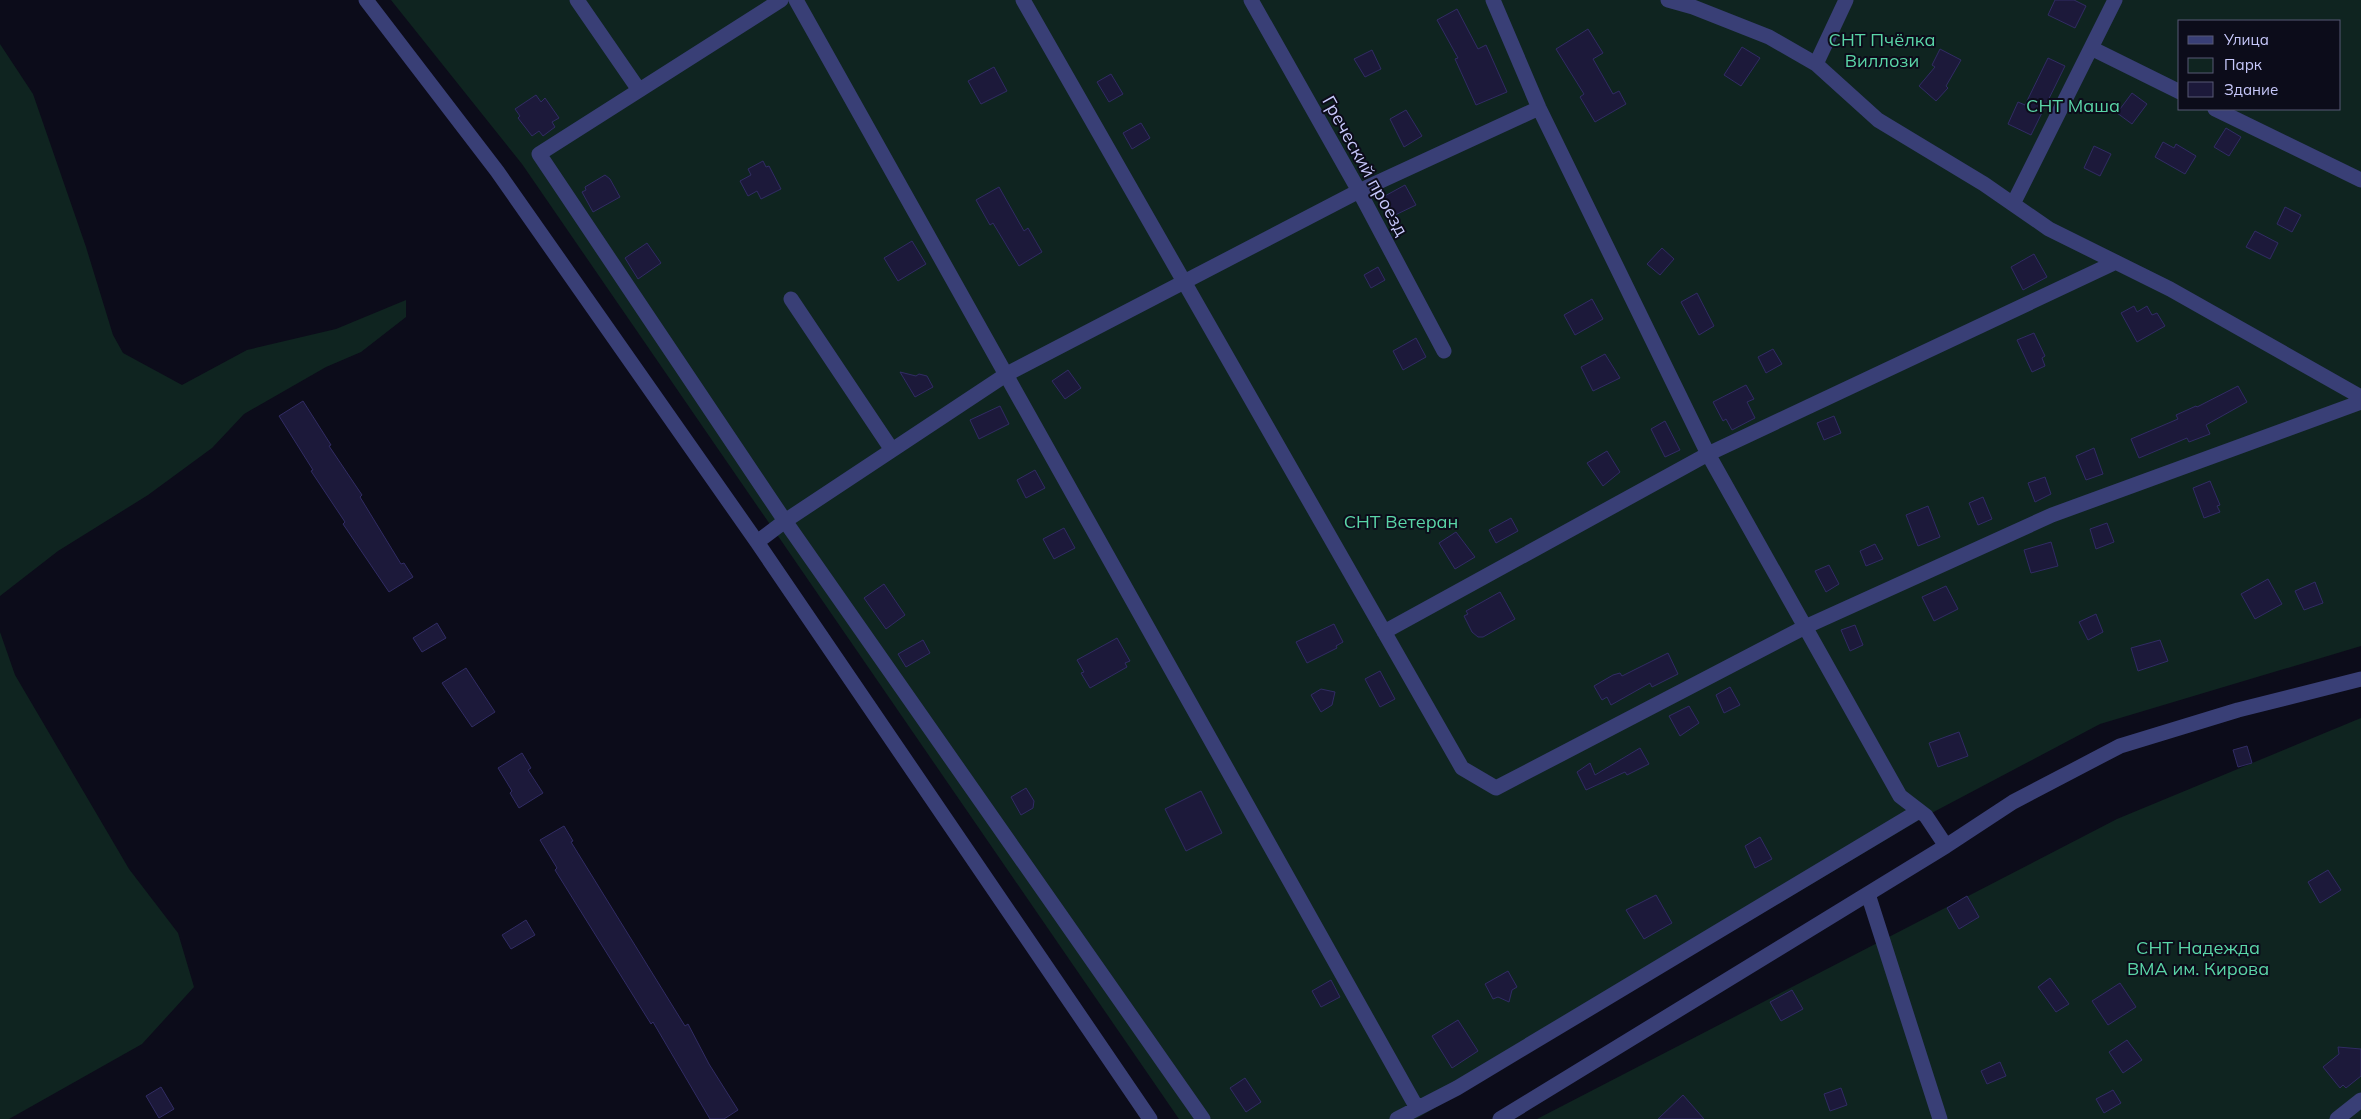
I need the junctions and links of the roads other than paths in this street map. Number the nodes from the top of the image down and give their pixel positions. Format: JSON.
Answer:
{"nodes":[{"id":1,"x":366,"y":0,"type":"edge"},
{"id":2,"x":577,"y":0,"type":"edge"},
{"id":3,"x":781,"y":0,"type":"edge"},
{"id":4,"x":796,"y":0,"type":"edge"},
{"id":5,"x":1023,"y":0,"type":"edge"},
{"id":6,"x":1251,"y":0,"type":"edge"},
{"id":7,"x":1493,"y":0,"type":"edge"},
{"id":8,"x":1668,"y":0,"type":"edge"},
{"id":9,"x":1846,"y":0,"type":"edge"},
{"id":10,"x":2115,"y":0,"type":"edge"},
{"id":11,"x":2091,"y":48,"type":"junction"},
{"id":12,"x":1816,"y":64,"type":"junction"},
{"id":13,"x":639,"y":90,"type":"junction"},
{"id":14,"x":2178,"y":91,"type":"edge"},
{"id":15,"x":1539,"y":108,"type":"junction"},
{"id":16,"x":2217,"y":110,"type":"edge"},
{"id":17,"x":2361,"y":180,"type":"edge"},
{"id":18,"x":1359,"y":190,"type":"junction"},
{"id":19,"x":2012,"y":204,"type":"junction"},
{"id":20,"x":2116,"y":262,"type":"junction"},
{"id":21,"x":1184,"y":282,"type":"junction"},
{"id":22,"x":791,"y":299,"type":"dead end"},
{"id":23,"x":1444,"y":351,"type":"dead end"},
{"id":24,"x":1007,"y":374,"type":"junction"},
{"id":25,"x":2361,"y":397,"type":"edge"},
{"id":26,"x":2361,"y":402,"type":"edge"},
{"id":27,"x":892,"y":450,"type":"junction"},
{"id":28,"x":1708,"y":454,"type":"junction"},
{"id":29,"x":785,"y":521,"type":"junction"},
{"id":30,"x":758,"y":542,"type":"junction"},
{"id":31,"x":1805,"y":627,"type":"junction"},
{"id":32,"x":1384,"y":632,"type":"junction"},
{"id":33,"x":2361,"y":679,"type":"edge"},
{"id":34,"x":1919,"y":811,"type":"junction"},
{"id":35,"x":1946,"y":846,"type":"junction"},
{"id":36,"x":1868,"y":894,"type":"junction"},
{"id":37,"x":2361,"y":1100,"type":"edge"},
{"id":38,"x":1417,"y":1108,"type":"junction"},
{"id":39,"x":1150,"y":1119,"type":"edge"},
{"id":40,"x":1203,"y":1119,"type":"edge"},
{"id":41,"x":1397,"y":1119,"type":"edge"},
{"id":42,"x":1500,"y":1119,"type":"edge"},
{"id":43,"x":1940,"y":1119,"type":"edge"},
{"id":44,"x":2337,"y":1119,"type":"edge"}],
"edges":[{"from":1,"to":30,"type":"street"},
{"from":2,"to":13,"type":"street"},
{"from":3,"to":13,"type":"street"},
{"from":4,"to":24,"type":"street"},
{"from":5,"to":21,"type":"street"},
{"from":6,"to":18,"type":"street","name":"Греческий проезд"},
{"from":7,"to":15,"type":"street"},
{"from":8,"to":12,"type":"street"},
{"from":9,"to":12,"type":"street"},
{"from":10,"to":11,"type":"street"},
{"from":11,"to":14,"type":"street"},
{"from":11,"to":19,"type":"street"},
{"from":12,"to":19,"type":"street"},
{"from":13,"to":29,"type":"street"},
{"from":15,"to":18,"type":"street"},
{"from":15,"to":28,"type":"street"},
{"from":16,"to":17,"type":"street"},
{"from":18,"to":21,"type":"street"},
{"from":18,"to":23,"type":"street","name":"Греческий проезд"},
{"from":19,"to":20,"type":"street"},
{"from":20,"to":25,"type":"street"},
{"from":20,"to":28,"type":"street"},
{"from":21,"to":24,"type":"street"},
{"from":21,"to":32,"type":"street"},
{"from":22,"to":27,"type":"street"},
{"from":24,"to":27,"type":"street"},
{"from":24,"to":38,"type":"street"},
{"from":26,"to":31,"type":"street"},
{"from":27,"to":29,"type":"street"},
{"from":28,"to":31,"type":"street"},
{"from":28,"to":32,"type":"street"},
{"from":29,"to":30,"type":"street"},
{"from":29,"to":40,"type":"street"},
{"from":30,"to":39,"type":"street"},
{"from":31,"to":32,"type":"street"},
{"from":31,"to":34,"type":"street"},
{"from":33,"to":35,"type":"street"},
{"from":34,"to":35,"type":"street"},
{"from":34,"to":38,"type":"street"},
{"from":35,"to":36,"type":"street"},
{"from":36,"to":42,"type":"street"},
{"from":36,"to":43,"type":"street"},
{"from":37,"to":44,"type":"street"},
{"from":38,"to":41,"type":"street"}]}
